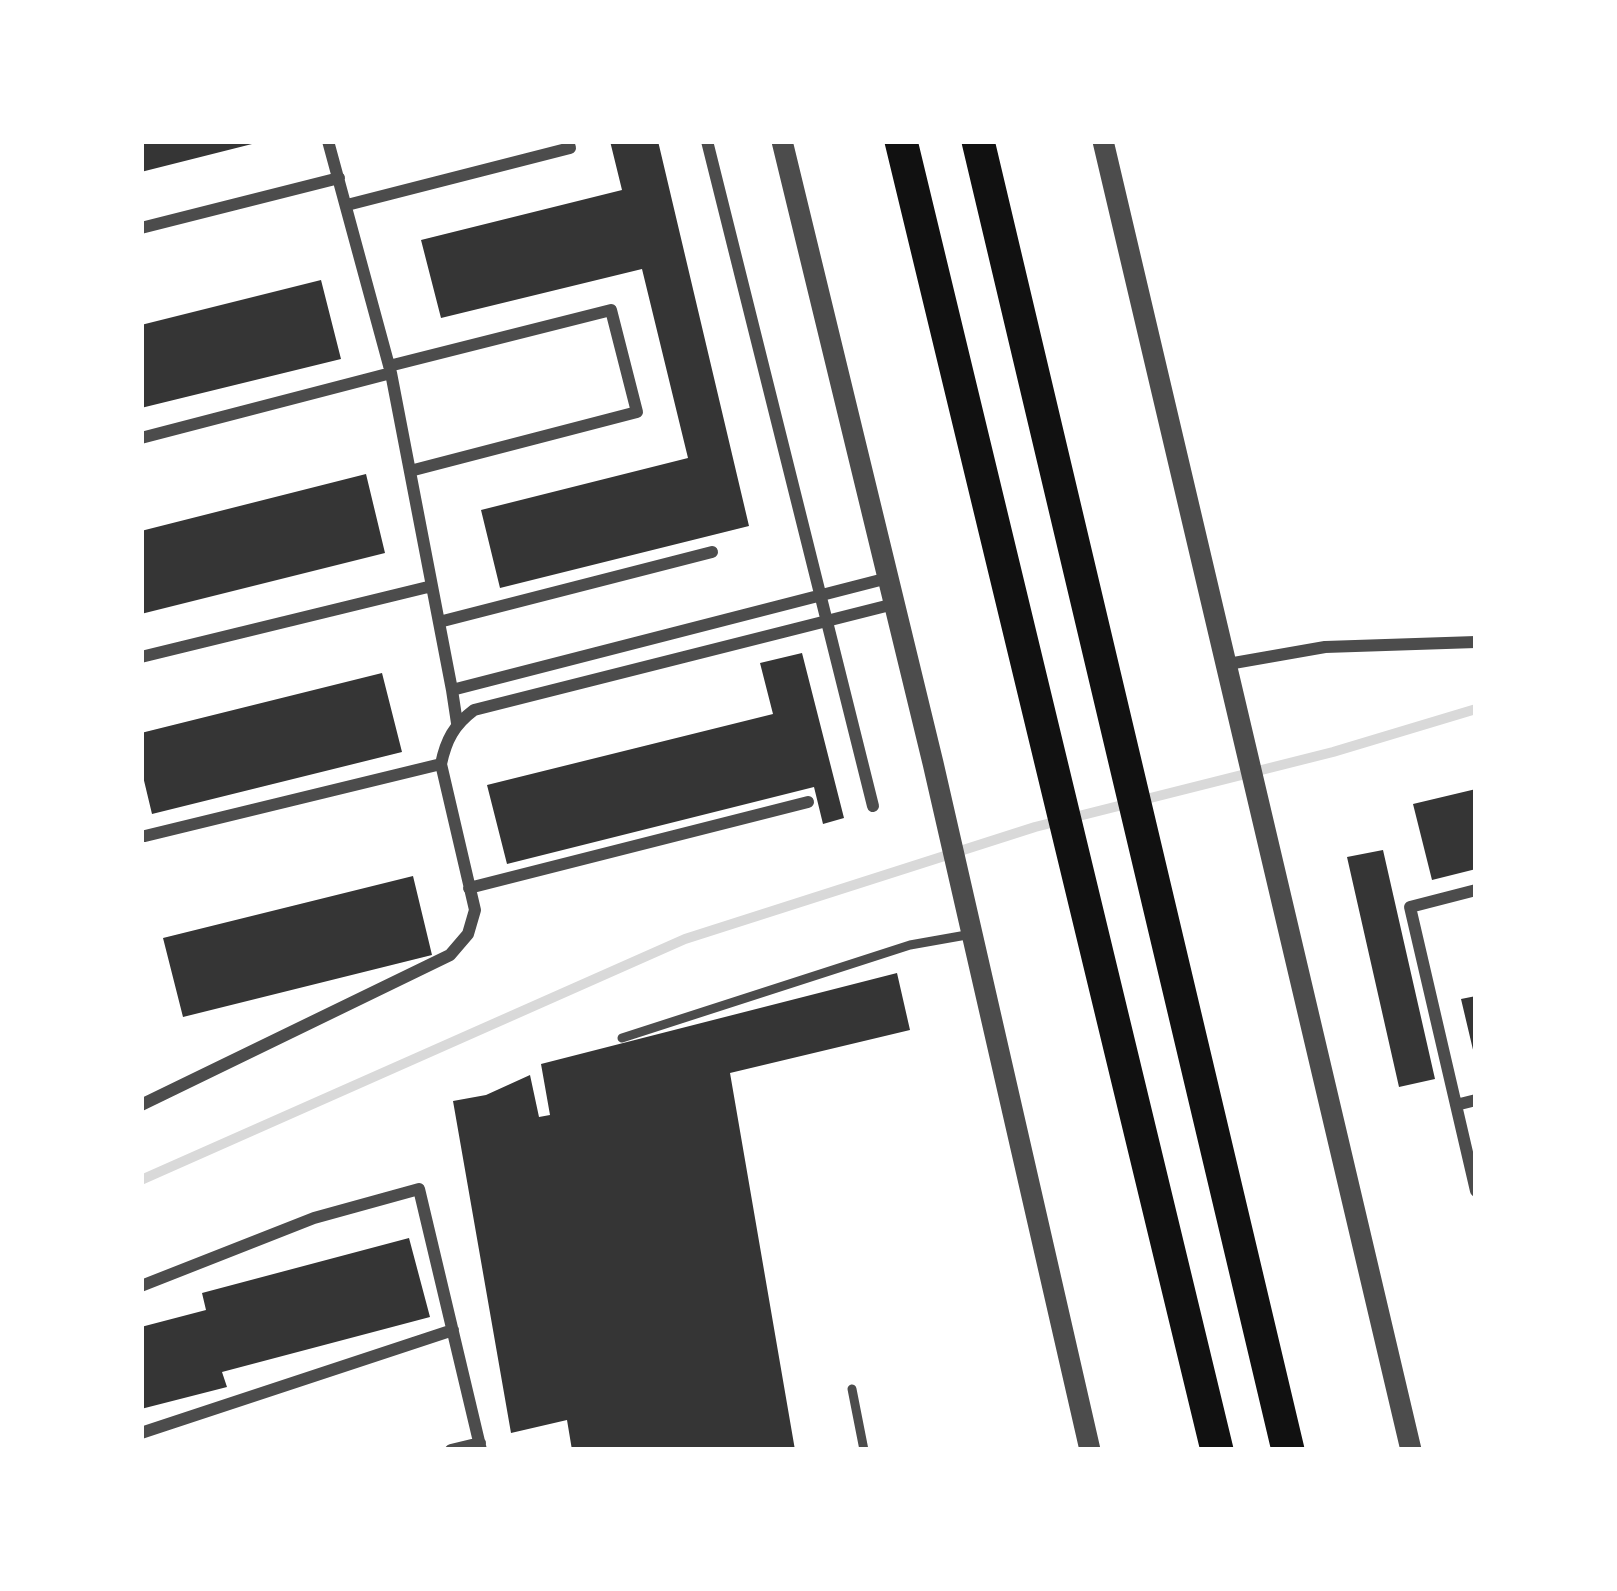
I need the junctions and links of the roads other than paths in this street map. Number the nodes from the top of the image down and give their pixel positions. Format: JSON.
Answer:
{"nodes":[{"id":1,"x":328,"y":141,"type":"edge"},
{"id":2,"x":568,"y":141,"type":"edge"},
{"id":3,"x":707,"y":141,"type":"edge"},
{"id":4,"x":782,"y":141,"type":"edge"},
{"id":5,"x":902,"y":141,"type":"edge"},
{"id":6,"x":978,"y":141,"type":"edge"},
{"id":7,"x":1103,"y":141,"type":"edge"},
{"id":8,"x":339,"y":178,"type":"junction"},
{"id":9,"x":346,"y":205,"type":"junction"},
{"id":10,"x":141,"y":228,"type":"edge"},
{"id":11,"x":390,"y":370,"type":"junction"},
{"id":12,"x":141,"y":438,"type":"edge"},
{"id":13,"x":410,"y":471,"type":"junction"},
{"id":14,"x":712,"y":552,"type":"dead end"},
{"id":15,"x":888,"y":578,"type":"junction"},
{"id":16,"x":432,"y":586,"type":"junction"},
{"id":17,"x":821,"y":596,"type":"junction"},
{"id":18,"x":894,"y":604,"type":"junction"},
{"id":19,"x":827,"y":621,"type":"junction"},
{"id":20,"x":440,"y":622,"type":"junction"},
{"id":21,"x":1476,"y":642,"type":"edge"},
{"id":22,"x":141,"y":657,"type":"edge"},
{"id":23,"x":1228,"y":664,"type":"junction"},
{"id":24,"x":452,"y":690,"type":"junction"},
{"id":25,"x":457,"y":723,"type":"junction"},
{"id":26,"x":441,"y":764,"type":"junction"},
{"id":27,"x":808,"y":802,"type":"dead end"},
{"id":28,"x":873,"y":806,"type":"dead end"},
{"id":29,"x":145,"y":836,"type":"dead end"},
{"id":30,"x":469,"y":888,"type":"junction"},
{"id":31,"x":1476,"y":890,"type":"edge"},
{"id":32,"x":971,"y":931,"type":"junction"},
{"id":33,"x":622,"y":1038,"type":"dead end"},
{"id":34,"x":1476,"y":1100,"type":"edge"},
{"id":35,"x":1456,"y":1105,"type":"junction"},
{"id":36,"x":141,"y":1106,"type":"edge"},
{"id":37,"x":1476,"y":1192,"type":"edge"},
{"id":38,"x":141,"y":1286,"type":"edge"},
{"id":39,"x":453,"y":1330,"type":"junction"},
{"id":40,"x":852,"y":1389,"type":"dead end"},
{"id":41,"x":141,"y":1432,"type":"edge"},
{"id":42,"x":481,"y":1446,"type":"edge"},
{"id":43,"x":451,"y":1450,"type":"edge"},
{"id":44,"x":864,"y":1450,"type":"edge"},
{"id":45,"x":1090,"y":1450,"type":"edge"},
{"id":46,"x":1217,"y":1450,"type":"edge"},
{"id":47,"x":1288,"y":1450,"type":"edge"},
{"id":48,"x":1411,"y":1450,"type":"edge"}],
"edges":[{"from":1,"to":8,"type":"street"},
{"from":2,"to":9,"type":"street"},
{"from":3,"to":17,"type":"street"},
{"from":4,"to":15,"type":"street"},
{"from":5,"to":46,"type":"highway"},
{"from":6,"to":47,"type":"highway"},
{"from":7,"to":23,"type":"street"},
{"from":8,"to":9,"type":"street"},
{"from":8,"to":10,"type":"street"},
{"from":9,"to":11,"type":"street"},
{"from":11,"to":12,"type":"street"},
{"from":11,"to":13,"type":"street"},
{"from":11,"to":13,"type":"street"},
{"from":13,"to":16,"type":"street"},
{"from":14,"to":20,"type":"street"},
{"from":15,"to":17,"type":"street"},
{"from":15,"to":18,"type":"street"},
{"from":16,"to":20,"type":"street"},
{"from":16,"to":22,"type":"street"},
{"from":17,"to":19,"type":"street"},
{"from":17,"to":24,"type":"street"},
{"from":18,"to":19,"type":"street"},
{"from":18,"to":32,"type":"street"},
{"from":19,"to":25,"type":"street"},
{"from":19,"to":28,"type":"street"},
{"from":20,"to":24,"type":"street"},
{"from":21,"to":23,"type":"street"},
{"from":23,"to":48,"type":"street"},
{"from":24,"to":25,"type":"street"},
{"from":25,"to":26,"type":"street"},
{"from":26,"to":29,"type":"street"},
{"from":26,"to":30,"type":"street"},
{"from":27,"to":30,"type":"street"},
{"from":30,"to":36,"type":"street"},
{"from":31,"to":35,"type":"street"},
{"from":32,"to":33,"type":"lane"},
{"from":32,"to":45,"type":"street"},
{"from":34,"to":35,"type":"street"},
{"from":35,"to":37,"type":"street"},
{"from":38,"to":39,"type":"street"},
{"from":39,"to":41,"type":"street"},
{"from":39,"to":42,"type":"street"},
{"from":40,"to":44,"type":"lane"},
{"from":42,"to":43,"type":"street"}]}
